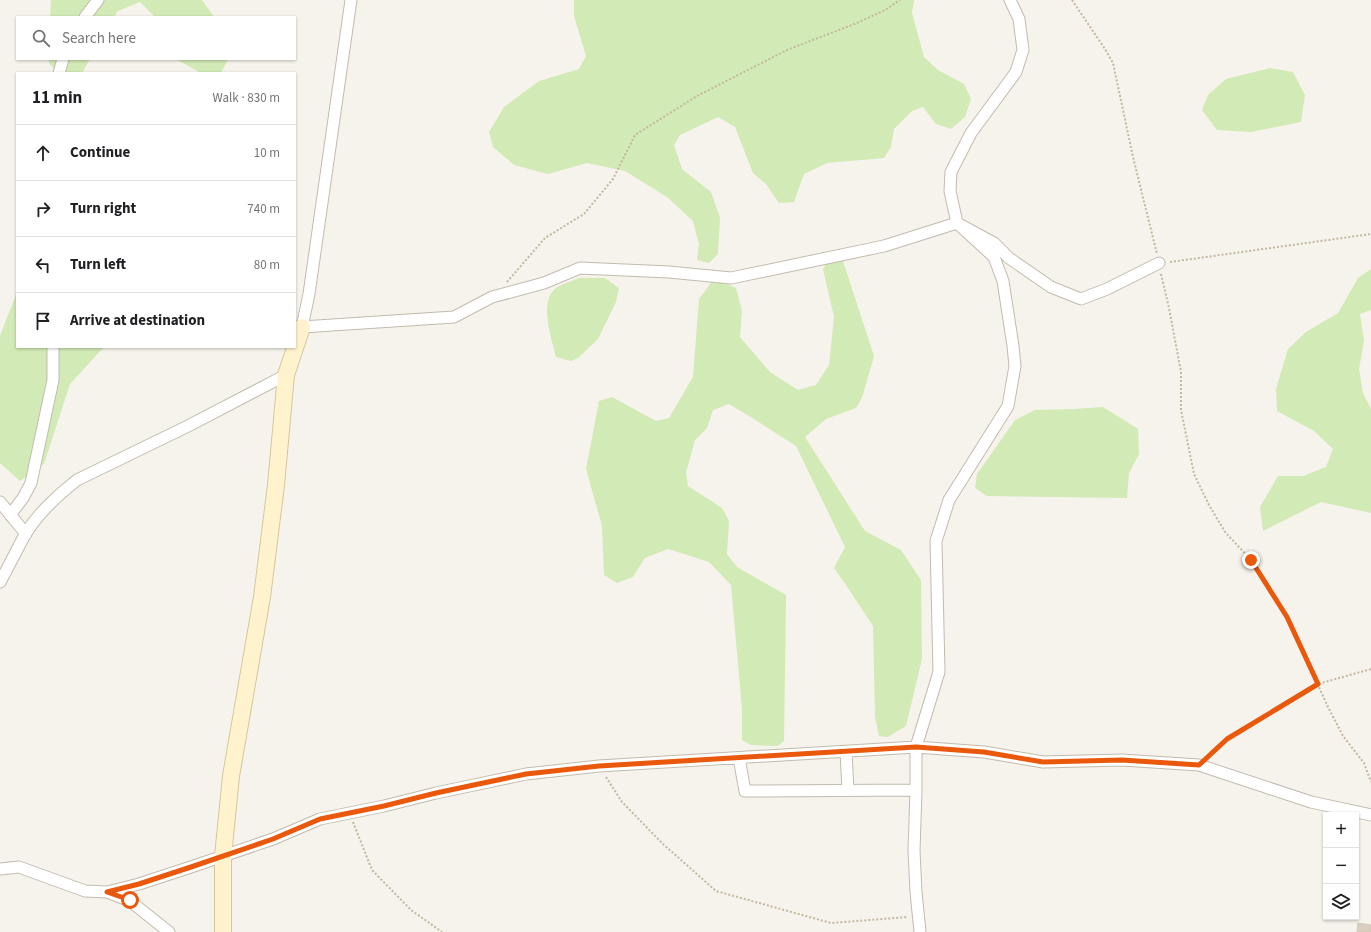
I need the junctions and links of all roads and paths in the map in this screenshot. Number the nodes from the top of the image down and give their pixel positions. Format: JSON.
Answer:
{"nodes":[{"id":1,"x":98,"y":0,"type":"edge"},
{"id":2,"x":351,"y":0,"type":"edge"},
{"id":3,"x":900,"y":0,"type":"edge"},
{"id":4,"x":1010,"y":0,"type":"edge"},
{"id":5,"x":1072,"y":0,"type":"edge"},
{"id":6,"x":86,"y":16,"type":"edge"},
{"id":7,"x":63,"y":60,"type":"edge"},
{"id":8,"x":59,"y":72,"type":"edge"},
{"id":9,"x":957,"y":223,"type":"junction"},
{"id":10,"x":1371,"y":234,"type":"edge"},
{"id":11,"x":1159,"y":263,"type":"junction"},
{"id":12,"x":492,"y":297,"type":"junction"},
{"id":13,"x":302,"y":327,"type":"junction"},
{"id":14,"x":296,"y":345,"type":"edge"},
{"id":15,"x":53,"y":348,"type":"edge"},
{"id":16,"x":295,"y":348,"type":"edge"},
{"id":17,"x":286,"y":375,"type":"junction"},
{"id":18,"x":0,"y":502,"type":"edge"},
{"id":19,"x":10,"y":515,"type":"junction"},
{"id":20,"x":26,"y":534,"type":"junction"},
{"id":21,"x":0,"y":582,"type":"edge"},
{"id":22,"x":1371,"y":668,"type":"edge"},
{"id":23,"x":1318,"y":684,"type":"junction"},
{"id":24,"x":916,"y":747,"type":"junction"},
{"id":25,"x":846,"y":752,"type":"junction"},
{"id":26,"x":739,"y":758,"type":"junction"},
{"id":27,"x":1199,"y":765,"type":"junction"},
{"id":28,"x":599,"y":766,"type":"junction"},
{"id":29,"x":1371,"y":782,"type":"edge"},
{"id":30,"x":848,"y":790,"type":"junction"},
{"id":31,"x":916,"y":790,"type":"junction"},
{"id":32,"x":350,"y":813,"type":"junction"},
{"id":33,"x":1371,"y":815,"type":"edge"},
{"id":34,"x":223,"y":856,"type":"junction"},
{"id":35,"x":0,"y":869,"type":"edge"},
{"id":36,"x":107,"y":892,"type":"junction"},
{"id":37,"x":919,"y":916,"type":"junction"},
{"id":38,"x":170,"y":932,"type":"edge"},
{"id":39,"x":223,"y":932,"type":"edge"},
{"id":40,"x":442,"y":932,"type":"edge"},
{"id":41,"x":920,"y":932,"type":"edge"}],
"edges":[{"from":1,"to":6,"type":"street"},
{"from":2,"to":13,"type":"street"},
{"from":3,"to":12,"type":"path"},
{"from":4,"to":9,"type":"street"},
{"from":5,"to":11,"type":"path"},
{"from":7,"to":8,"type":"street"},
{"from":9,"to":11,"type":"street"},
{"from":9,"to":12,"type":"street"},
{"from":9,"to":24,"type":"street"},
{"from":10,"to":11,"type":"path"},
{"from":11,"to":23,"type":"path"},
{"from":12,"to":13,"type":"street"},
{"from":13,"to":14,"type":"street"},
{"from":15,"to":19,"type":"street"},
{"from":16,"to":17,"type":"street"},
{"from":17,"to":20,"type":"street"},
{"from":17,"to":34,"type":"street"},
{"from":18,"to":19,"type":"street"},
{"from":19,"to":20,"type":"street"},
{"from":20,"to":21,"type":"street"},
{"from":22,"to":23,"type":"path"},
{"from":23,"to":27,"type":"path"},
{"from":23,"to":29,"type":"path"},
{"from":24,"to":25,"type":"street"},
{"from":24,"to":27,"type":"street"},
{"from":24,"to":31,"type":"street"},
{"from":25,"to":26,"type":"street"},
{"from":25,"to":30,"type":"street"},
{"from":26,"to":28,"type":"street"},
{"from":26,"to":30,"type":"street"},
{"from":27,"to":33,"type":"street"},
{"from":28,"to":32,"type":"street"},
{"from":28,"to":37,"type":"path"},
{"from":30,"to":31,"type":"street"},
{"from":31,"to":37,"type":"street"},
{"from":32,"to":34,"type":"street"},
{"from":32,"to":40,"type":"path"},
{"from":34,"to":36,"type":"street"},
{"from":34,"to":39,"type":"street"},
{"from":35,"to":36,"type":"street"},
{"from":36,"to":38,"type":"street"},
{"from":37,"to":41,"type":"street"}]}
